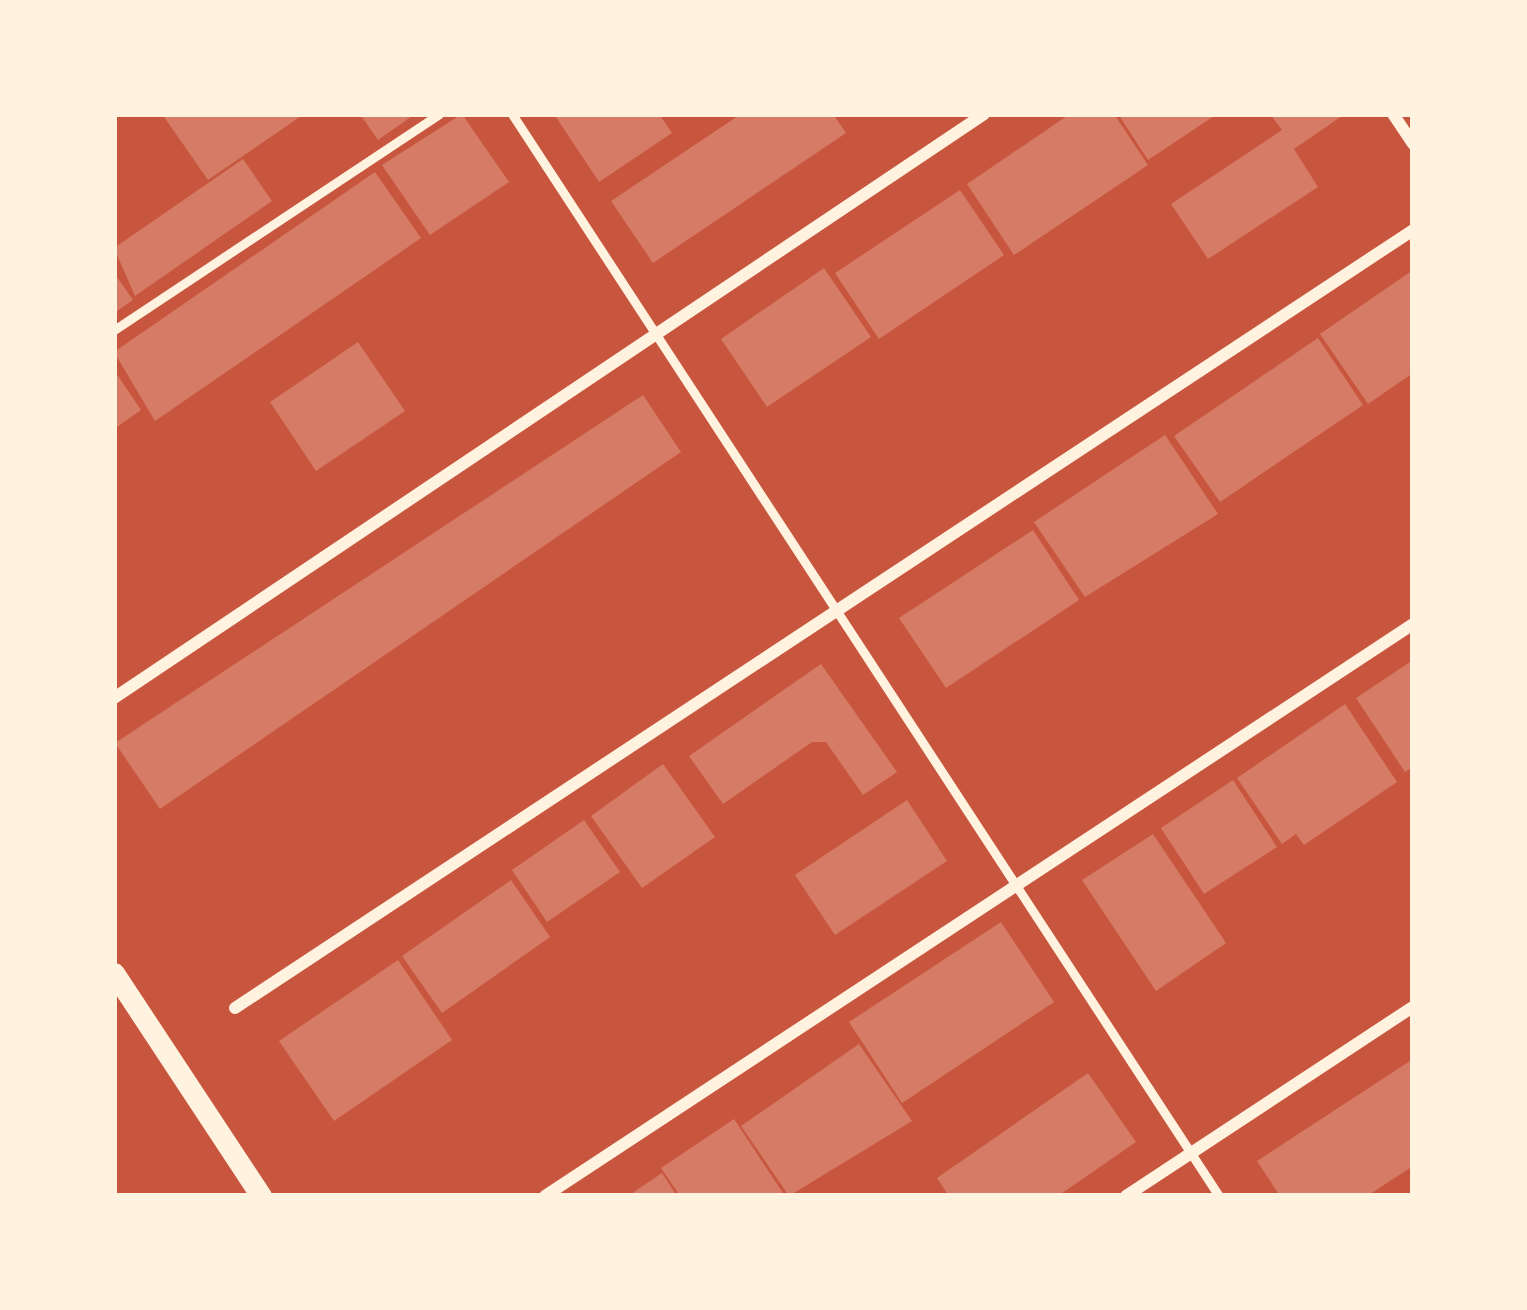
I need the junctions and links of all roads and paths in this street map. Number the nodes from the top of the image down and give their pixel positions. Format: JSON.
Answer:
{"nodes":[{"id":1,"x":439,"y":114,"type":"edge"},
{"id":2,"x":512,"y":114,"type":"edge"},
{"id":3,"x":984,"y":114,"type":"edge"},
{"id":4,"x":1393,"y":114,"type":"edge"},
{"id":5,"x":1413,"y":144,"type":"edge"},
{"id":6,"x":1413,"y":230,"type":"edge"},
{"id":7,"x":114,"y":330,"type":"edge"},
{"id":8,"x":653,"y":330,"type":"junction"},
{"id":9,"x":836,"y":610,"type":"junction"},
{"id":10,"x":1413,"y":624,"type":"edge"},
{"id":11,"x":114,"y":698,"type":"edge"},
{"id":12,"x":1016,"y":885,"type":"junction"},
{"id":13,"x":114,"y":973,"type":"edge"},
{"id":14,"x":1413,"y":1007,"type":"edge"},
{"id":15,"x":235,"y":1008,"type":"dead end"},
{"id":16,"x":1191,"y":1154,"type":"junction"},
{"id":17,"x":261,"y":1196,"type":"edge"},
{"id":18,"x":545,"y":1196,"type":"edge"},
{"id":19,"x":1126,"y":1196,"type":"edge"},
{"id":20,"x":1219,"y":1196,"type":"edge"}],
"edges":[{"from":1,"to":7,"type":"lane"},
{"from":2,"to":8,"type":"lane"},
{"from":3,"to":8,"type":"street"},
{"from":4,"to":5,"type":"street"},
{"from":6,"to":9,"type":"street"},
{"from":8,"to":9,"type":"lane"},
{"from":8,"to":11,"type":"street"},
{"from":9,"to":12,"type":"lane"},
{"from":9,"to":15,"type":"street"},
{"from":10,"to":12,"type":"street"},
{"from":12,"to":16,"type":"lane"},
{"from":12,"to":18,"type":"street"},
{"from":13,"to":17,"type":"street"},
{"from":14,"to":16,"type":"street"},
{"from":16,"to":19,"type":"street"},
{"from":16,"to":20,"type":"lane"}]}
